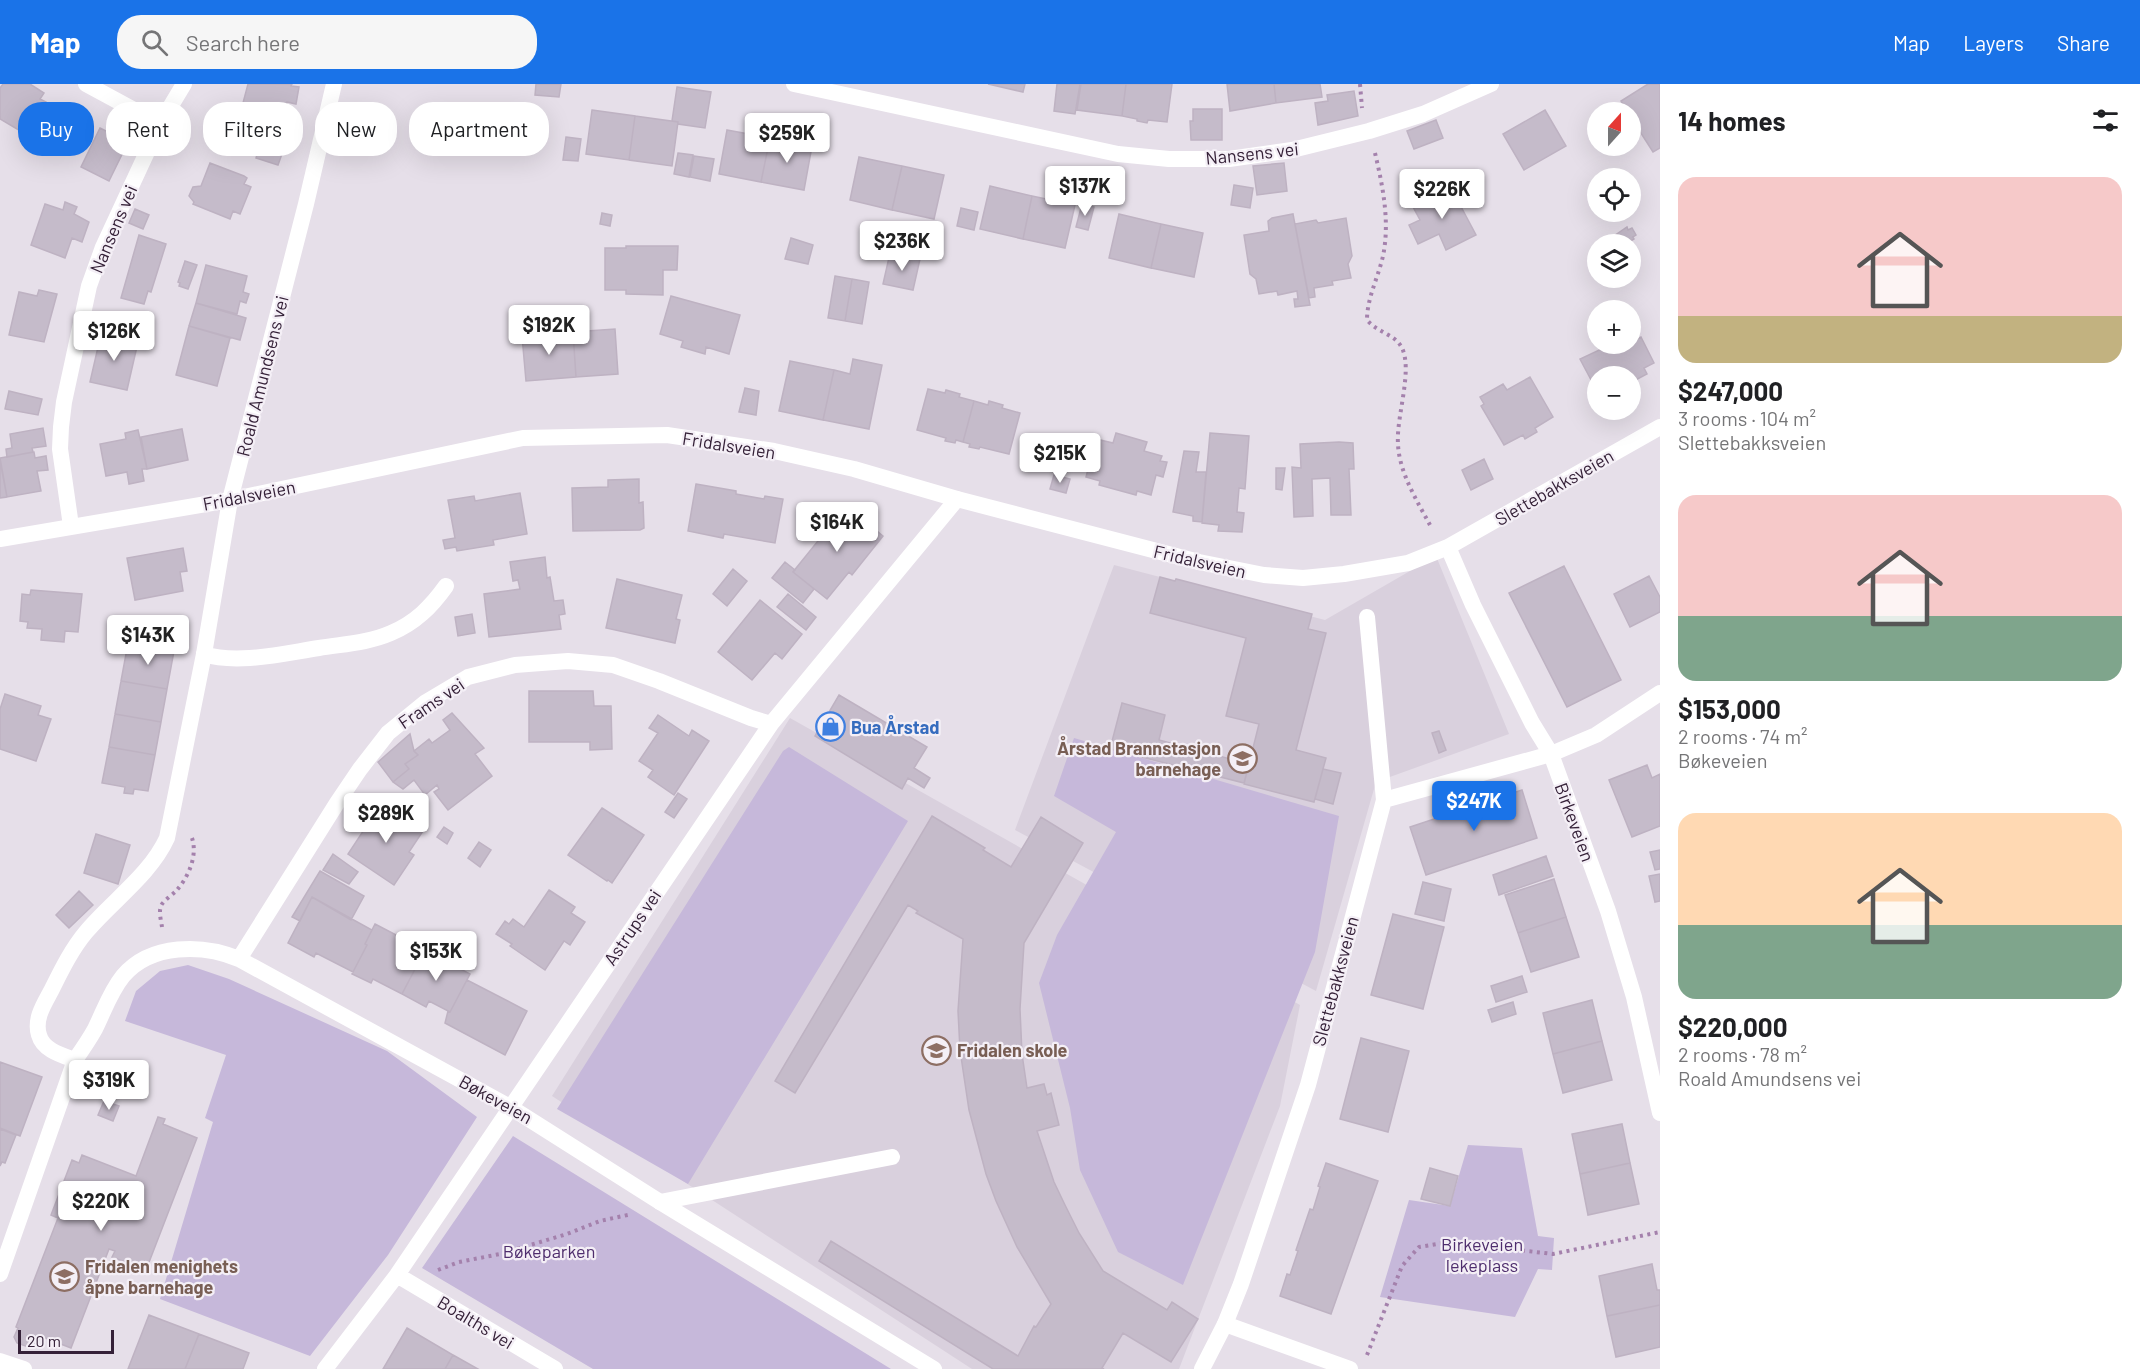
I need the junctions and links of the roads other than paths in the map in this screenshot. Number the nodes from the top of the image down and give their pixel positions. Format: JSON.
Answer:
{"nodes":[{"id":1,"x":86,"y":84,"type":"edge"},
{"id":2,"x":184,"y":84,"type":"edge"},
{"id":3,"x":334,"y":84,"type":"edge"},
{"id":4,"x":794,"y":84,"type":"edge"},
{"id":5,"x":1491,"y":84,"type":"edge"},
{"id":6,"x":119,"y":102,"type":"edge"},
{"id":7,"x":173,"y":102,"type":"edge"},
{"id":8,"x":145,"y":156,"type":"edge"},
{"id":9,"x":1660,"y":427,"type":"edge"},
{"id":10,"x":957,"y":499,"type":"junction"},
{"id":11,"x":231,"y":500,"type":"junction"},
{"id":12,"x":71,"y":526,"type":"junction"},
{"id":13,"x":0,"y":539,"type":"edge"},
{"id":14,"x":1448,"y":548,"type":"junction"},
{"id":15,"x":446,"y":586,"type":"dead end"},
{"id":16,"x":1367,"y":617,"type":"dead end"},
{"id":17,"x":204,"y":654,"type":"junction"},
{"id":18,"x":1660,"y":693,"type":"edge"},
{"id":19,"x":771,"y":724,"type":"junction"},
{"id":20,"x":1551,"y":754,"type":"junction"},
{"id":21,"x":1383,"y":800,"type":"junction"},
{"id":22,"x":239,"y":959,"type":"junction"},
{"id":23,"x":75,"y":1060,"type":"junction"},
{"id":24,"x":510,"y":1107,"type":"junction"},
{"id":25,"x":1660,"y":1113,"type":"edge"},
{"id":26,"x":892,"y":1157,"type":"dead end"},
{"id":27,"x":660,"y":1202,"type":"junction"},
{"id":28,"x":0,"y":1274,"type":"edge"},
{"id":29,"x":402,"y":1279,"type":"junction"},
{"id":30,"x":1225,"y":1324,"type":"junction"},
{"id":31,"x":0,"y":1361,"type":"edge"},
{"id":32,"x":24,"y":1369,"type":"edge"},
{"id":33,"x":326,"y":1369,"type":"edge"},
{"id":34,"x":555,"y":1369,"type":"edge"},
{"id":35,"x":934,"y":1369,"type":"edge"},
{"id":36,"x":1202,"y":1369,"type":"edge"},
{"id":37,"x":1350,"y":1369,"type":"edge"}],
"edges":[{"from":1,"to":6,"type":"street"},
{"from":2,"to":7,"type":"street","name":"Nansens vei"},
{"from":3,"to":11,"type":"street","name":"Roald Amundsens vei"},
{"from":4,"to":5,"type":"street","name":"Nansens vei"},
{"from":8,"to":12,"type":"street","name":"Nansens vei"},
{"from":9,"to":14,"type":"street","name":"Slettebakksveien"},
{"from":10,"to":11,"type":"street","name":"Fridalsveien"},
{"from":10,"to":14,"type":"street","name":"Fridalsveien"},
{"from":10,"to":19,"type":"street","name":"Astrups vei"},
{"from":11,"to":12,"type":"street","name":"Fridalsveien"},
{"from":11,"to":17,"type":"street","name":"Roald Amundsens vei"},
{"from":12,"to":13,"type":"street","name":"Fridalsveien"},
{"from":14,"to":20,"type":"street","name":"Birkeveien"},
{"from":15,"to":17,"type":"street"},
{"from":16,"to":21,"type":"street","name":"Slettebakksveien"},
{"from":17,"to":23,"type":"street","name":"Roald Amundsens vei"},
{"from":18,"to":20,"type":"street"},
{"from":19,"to":22,"type":"street","name":"Frams vei"},
{"from":19,"to":24,"type":"street","name":"Astrups vei"},
{"from":20,"to":21,"type":"street"},
{"from":20,"to":25,"type":"street","name":"Birkeveien"},
{"from":21,"to":30,"type":"street","name":"Slettebakksveien"},
{"from":22,"to":23,"type":"street","name":"Bøkeveien"},
{"from":22,"to":24,"type":"street","name":"Bøkeveien"},
{"from":23,"to":28,"type":"street"},
{"from":24,"to":27,"type":"street","name":"Bøkeveien"},
{"from":24,"to":29,"type":"street","name":"Astrups vei"},
{"from":26,"to":27,"type":"street"},
{"from":27,"to":35,"type":"street","name":"Bøkeveien"},
{"from":29,"to":33,"type":"street","name":"Astrups vei"},
{"from":29,"to":34,"type":"street","name":"Boalths vei"},
{"from":30,"to":36,"type":"street","name":"Slettebakksveien"},
{"from":30,"to":37,"type":"street"},
{"from":31,"to":32,"type":"street"}]}
